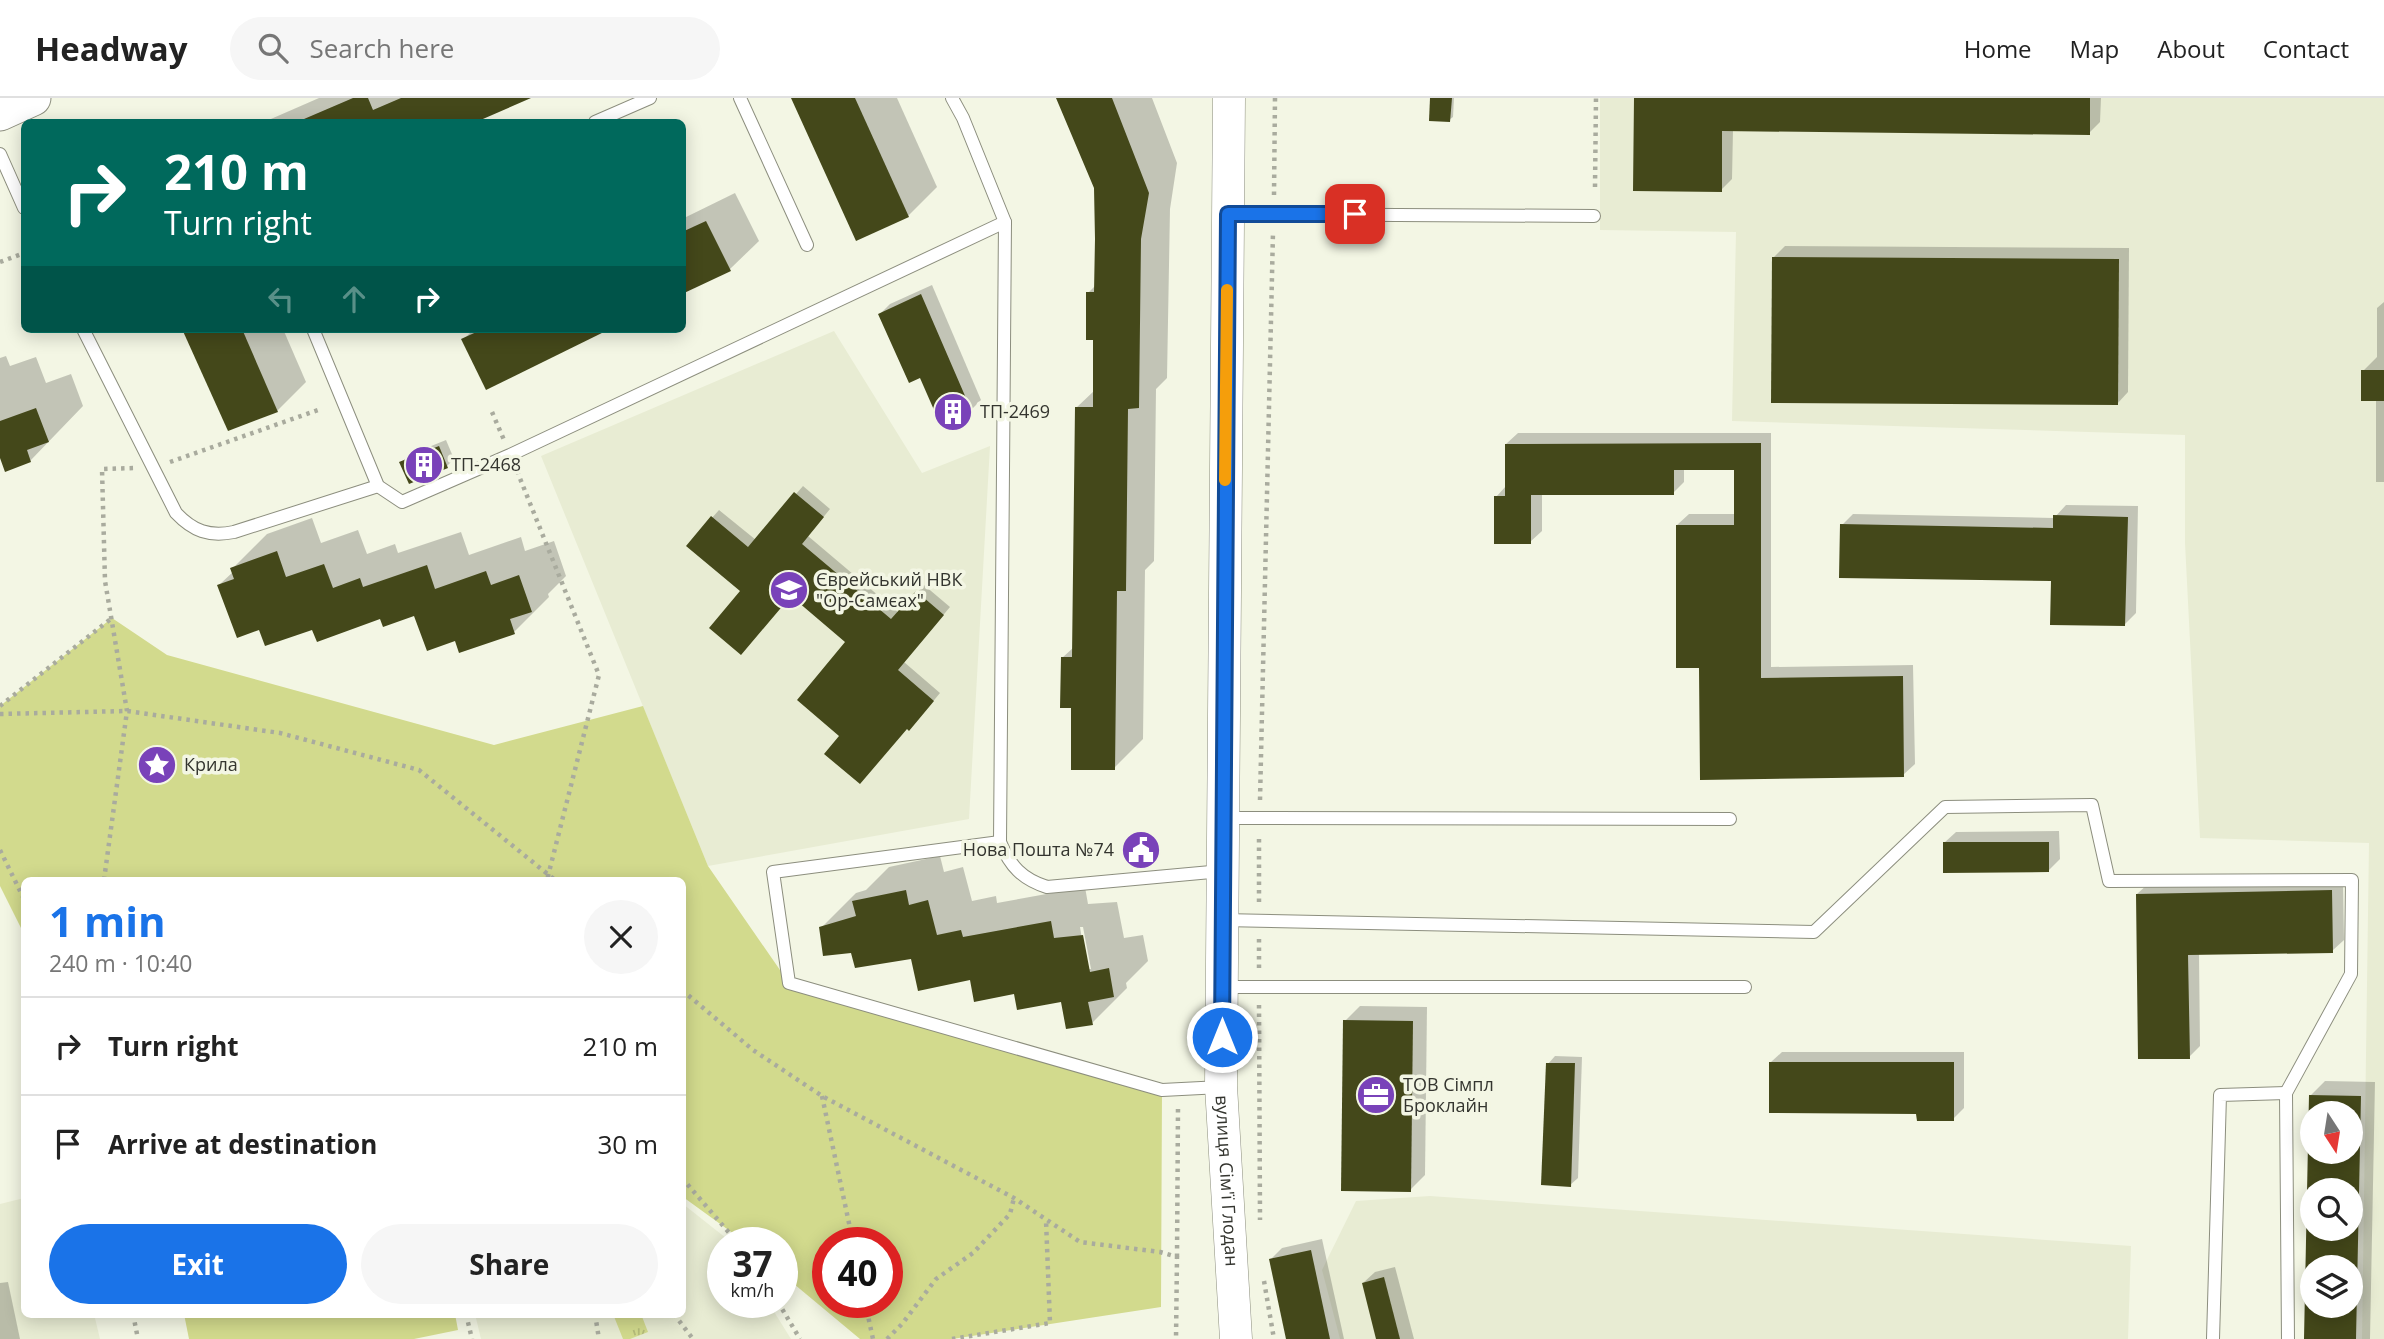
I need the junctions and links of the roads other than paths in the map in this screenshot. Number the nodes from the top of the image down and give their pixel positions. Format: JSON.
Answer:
{"nodes":[{"id":1,"x":33,"y":98,"type":"edge"},
{"id":2,"x":650,"y":98,"type":"edge"},
{"id":3,"x":740,"y":98,"type":"edge"},
{"id":4,"x":952,"y":98,"type":"edge"},
{"id":5,"x":1229,"y":98,"type":"edge"},
{"id":6,"x":0,"y":113,"type":"edge"},
{"id":7,"x":602,"y":119,"type":"edge"},
{"id":8,"x":0,"y":154,"type":"edge"},
{"id":9,"x":21,"y":201,"type":"edge"},
{"id":10,"x":1228,"y":214,"type":"junction"},
{"id":11,"x":1594,"y":216,"type":"dead end"},
{"id":12,"x":1005,"y":222,"type":"junction"},
{"id":13,"x":807,"y":245,"type":"dead end"},
{"id":14,"x":85,"y":333,"type":"edge"},
{"id":15,"x":315,"y":333,"type":"edge"},
{"id":16,"x":378,"y":486,"type":"junction"},
{"id":17,"x":1222,"y":818,"type":"junction"},
{"id":18,"x":1730,"y":819,"type":"dead end"},
{"id":19,"x":1000,"y":842,"type":"junction"},
{"id":20,"x":1222,"y":871,"type":"junction"},
{"id":21,"x":1222,"y":920,"type":"junction"},
{"id":22,"x":1222,"y":987,"type":"junction"},
{"id":23,"x":1745,"y":987,"type":"dead end"},
{"id":24,"x":1221,"y":1087,"type":"junction"},
{"id":25,"x":2286,"y":1093,"type":"junction"},
{"id":26,"x":1236,"y":1339,"type":"edge"},
{"id":27,"x":2213,"y":1339,"type":"edge"},
{"id":28,"x":2288,"y":1339,"type":"edge"}],
"edges":[{"from":1,"to":6,"type":"main road"},
{"from":2,"to":7,"type":"lane"},
{"from":3,"to":13,"type":"lane"},
{"from":4,"to":12,"type":"lane"},
{"from":5,"to":10,"type":"street","name":"вулиця Сім'ї Глодан"},
{"from":8,"to":9,"type":"lane"},
{"from":10,"to":11,"type":"lane"},
{"from":10,"to":17,"type":"street","name":"вулиця Сім'ї Глодан"},
{"from":12,"to":16,"type":"lane"},
{"from":12,"to":19,"type":"lane"},
{"from":14,"to":16,"type":"lane"},
{"from":15,"to":16,"type":"lane"},
{"from":17,"to":18,"type":"lane"},
{"from":17,"to":20,"type":"street","name":"вулиця Сім'ї Глодан"},
{"from":19,"to":20,"type":"lane"},
{"from":19,"to":24,"type":"lane"},
{"from":20,"to":21,"type":"street","name":"вулиця Сім'ї Глодан"},
{"from":21,"to":22,"type":"street","name":"вулиця Сім'ї Глодан"},
{"from":21,"to":25,"type":"lane"},
{"from":22,"to":23,"type":"lane"},
{"from":22,"to":24,"type":"street","name":"вулиця Сім'ї Глодан"},
{"from":24,"to":26,"type":"street","name":"вулиця Сім'ї Глодан"},
{"from":25,"to":27,"type":"lane"},
{"from":25,"to":28,"type":"lane"}]}
